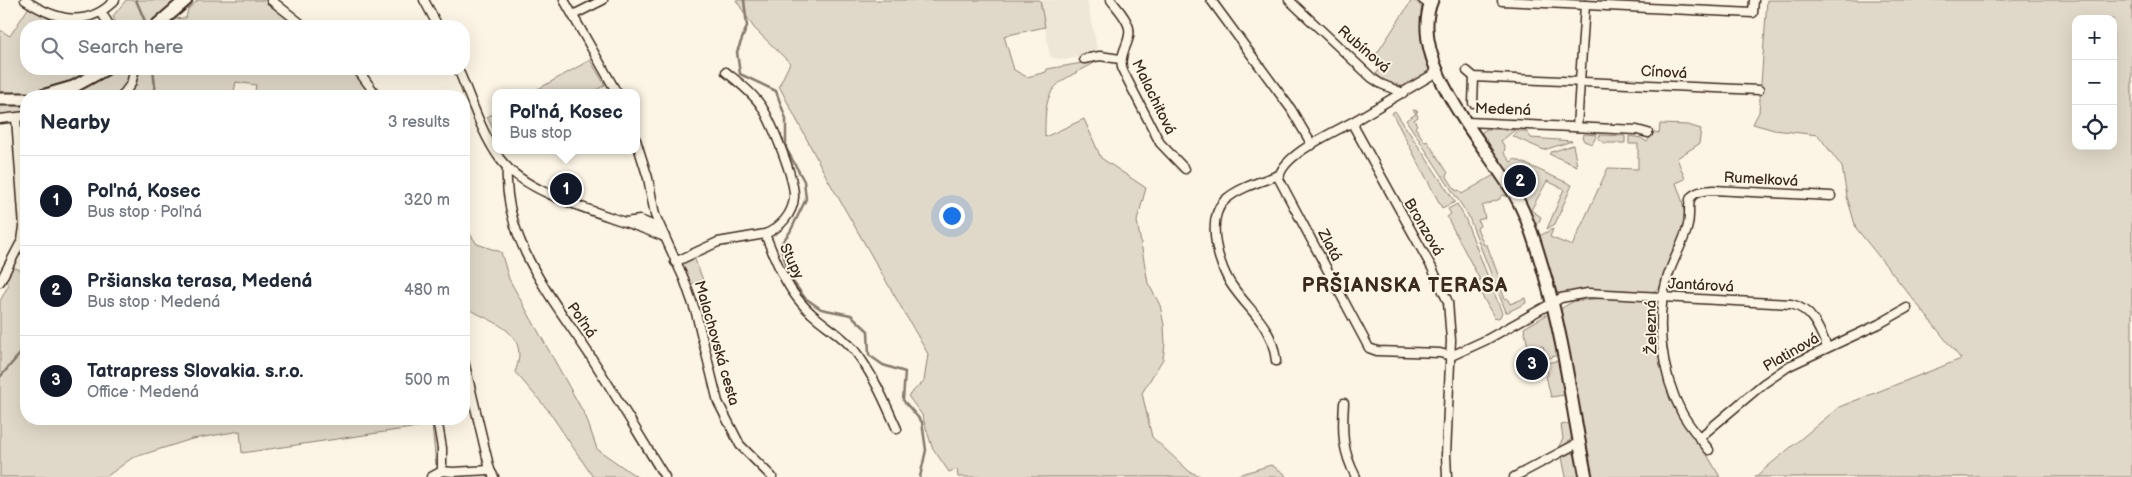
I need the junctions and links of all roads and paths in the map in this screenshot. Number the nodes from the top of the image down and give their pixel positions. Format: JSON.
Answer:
{"nodes":[{"id":1,"x":25,"y":0,"type":"edge"},
{"id":2,"x":115,"y":0,"type":"edge"},
{"id":3,"x":186,"y":0,"type":"edge"},
{"id":4,"x":271,"y":0,"type":"edge"},
{"id":5,"x":424,"y":0,"type":"edge"},
{"id":6,"x":564,"y":0,"type":"edge"},
{"id":7,"x":603,"y":0,"type":"edge"},
{"id":8,"x":1111,"y":0,"type":"edge"},
{"id":9,"x":1211,"y":0,"type":"edge"},
{"id":10,"x":1289,"y":0,"type":"edge"},
{"id":11,"x":1754,"y":0,"type":"edge"},
{"id":12,"x":1522,"y":1,"type":"edge"},
{"id":13,"x":1428,"y":2,"type":"edge"},
{"id":14,"x":1502,"y":2,"type":"dead end"},
{"id":15,"x":1585,"y":5,"type":"junction"},
{"id":16,"x":101,"y":12,"type":"junction"},
{"id":17,"x":573,"y":15,"type":"junction"},
{"id":18,"x":106,"y":20,"type":"edge"},
{"id":19,"x":162,"y":20,"type":"edge"},
{"id":20,"x":296,"y":20,"type":"edge"},
{"id":21,"x":435,"y":20,"type":"edge"},
{"id":22,"x":1084,"y":59,"type":"dead end"},
{"id":23,"x":1120,"y":59,"type":"junction"},
{"id":24,"x":1467,"y":71,"type":"dead end"},
{"id":25,"x":726,"y":72,"type":"dead end"},
{"id":26,"x":1437,"y":72,"type":"junction"},
{"id":27,"x":95,"y":75,"type":"edge"},
{"id":28,"x":133,"y":75,"type":"edge"},
{"id":29,"x":361,"y":75,"type":"edge"},
{"id":30,"x":461,"y":75,"type":"edge"},
{"id":31,"x":1474,"y":77,"type":"junction"},
{"id":32,"x":1748,"y":79,"type":"dead end"},
{"id":33,"x":1580,"y":82,"type":"junction"},
{"id":34,"x":615,"y":89,"type":"edge"},
{"id":35,"x":1747,"y":89,"type":"junction"},
{"id":36,"x":62,"y":90,"type":"edge"},
{"id":37,"x":126,"y":90,"type":"edge"},
{"id":38,"x":373,"y":90,"type":"edge"},
{"id":39,"x":467,"y":90,"type":"edge"},
{"id":40,"x":1758,"y":90,"type":"dead end"},
{"id":41,"x":1403,"y":93,"type":"junction"},
{"id":42,"x":470,"y":96,"type":"edge"},
{"id":43,"x":0,"y":99,"type":"edge"},
{"id":44,"x":20,"y":99,"type":"edge"},
{"id":45,"x":1473,"y":103,"type":"dead end"},
{"id":46,"x":20,"y":117,"type":"edge"},
{"id":47,"x":16,"y":118,"type":"junction"},
{"id":48,"x":0,"y":119,"type":"edge"},
{"id":49,"x":1356,"y":120,"type":"junction"},
{"id":50,"x":1466,"y":122,"type":"junction"},
{"id":51,"x":1577,"y":127,"type":"junction"},
{"id":52,"x":1648,"y":133,"type":"dead end"},
{"id":53,"x":492,"y":145,"type":"edge"},
{"id":54,"x":1312,"y":145,"type":"junction"},
{"id":55,"x":640,"y":153,"type":"edge"},
{"id":56,"x":497,"y":154,"type":"edge"},
{"id":57,"x":507,"y":167,"type":"junction"},
{"id":58,"x":1185,"y":169,"type":"dead end"},
{"id":59,"x":20,"y":172,"type":"edge"},
{"id":60,"x":1279,"y":175,"type":"junction"},
{"id":61,"x":1690,"y":196,"type":"joint"},
{"id":62,"x":1831,"y":196,"type":"dead end"},
{"id":63,"x":654,"y":211,"type":"junction"},
{"id":64,"x":642,"y":220,"type":"junction"},
{"id":65,"x":625,"y":222,"type":"junction"},
{"id":66,"x":648,"y":226,"type":"junction"},
{"id":67,"x":660,"y":228,"type":"junction"},
{"id":68,"x":765,"y":234,"type":"junction"},
{"id":69,"x":664,"y":237,"type":"junction"},
{"id":70,"x":20,"y":244,"type":"edge"},
{"id":71,"x":676,"y":262,"type":"junction"},
{"id":72,"x":0,"y":282,"type":"edge"},
{"id":73,"x":1663,"y":296,"type":"junction"},
{"id":74,"x":1553,"y":302,"type":"junction"},
{"id":75,"x":1907,"y":308,"type":"dead end"},
{"id":76,"x":1827,"y":347,"type":"junction"},
{"id":77,"x":1451,"y":356,"type":"junction"},
{"id":78,"x":1276,"y":361,"type":"dead end"},
{"id":79,"x":470,"y":385,"type":"edge"},
{"id":80,"x":1344,"y":403,"type":"dead end"},
{"id":81,"x":438,"y":425,"type":"edge"},
{"id":82,"x":897,"y":429,"type":"dead end"},
{"id":83,"x":1699,"y":438,"type":"junction"},
{"id":84,"x":1580,"y":442,"type":"junction"},
{"id":85,"x":1709,"y":450,"type":"dead end"},
{"id":86,"x":442,"y":471,"type":"junction"},
{"id":87,"x":492,"y":473,"type":"edge"},
{"id":88,"x":431,"y":477,"type":"edge"},
{"id":89,"x":666,"y":477,"type":"edge"},
{"id":90,"x":772,"y":477,"type":"edge"},
{"id":91,"x":1356,"y":477,"type":"edge"},
{"id":92,"x":1447,"y":477,"type":"edge"},
{"id":93,"x":1514,"y":477,"type":"edge"},
{"id":94,"x":1586,"y":477,"type":"edge"}],
"edges":[{"from":1,"to":16,"type":"street"},
{"from":2,"to":16,"type":"street"},
{"from":3,"to":19,"type":"street"},
{"from":4,"to":20,"type":"street"},
{"from":5,"to":21,"type":"street"},
{"from":6,"to":17,"type":"street"},
{"from":7,"to":17,"type":"street"},
{"from":8,"to":23,"type":"street","name":"Malachitová"},
{"from":9,"to":54,"type":"street"},
{"from":10,"to":41,"type":"street","name":"Rubínová"},
{"from":11,"to":15,"type":"street"},
{"from":12,"to":14,"type":"street"},
{"from":12,"to":15,"type":"street"},
{"from":13,"to":26,"type":"street"},
{"from":15,"to":33,"type":"street"},
{"from":16,"to":18,"type":"street"},
{"from":17,"to":34,"type":"street"},
{"from":22,"to":23,"type":"street","name":"Malachitová"},
{"from":23,"to":58,"type":"street","name":"Malachitová"},
{"from":24,"to":31,"type":"street"},
{"from":25,"to":68,"type":"street","name":"Stupy"},
{"from":26,"to":41,"type":"street"},
{"from":26,"to":50,"type":"street"},
{"from":27,"to":36,"type":"street"},
{"from":28,"to":37,"type":"street"},
{"from":29,"to":38,"type":"street"},
{"from":30,"to":39,"type":"street"},
{"from":31,"to":33,"type":"street","name":"Cínová"},
{"from":31,"to":45,"type":"street"},
{"from":32,"to":35,"type":"street"},
{"from":33,"to":35,"type":"street","name":"Cínová"},
{"from":33,"to":51,"type":"street"},
{"from":35,"to":40,"type":"street","name":"Cínová"},
{"from":41,"to":49,"type":"street"},
{"from":42,"to":53,"type":"street"},
{"from":43,"to":44,"type":"street"},
{"from":46,"to":47,"type":"street"},
{"from":47,"to":48,"type":"street"},
{"from":47,"to":59,"type":"street"},
{"from":49,"to":54,"type":"street"},
{"from":49,"to":77,"type":"street","name":"Bronzová"},
{"from":50,"to":51,"type":"street","name":"Medená"},
{"from":50,"to":74,"type":"street","name":"Medená"},
{"from":51,"to":52,"type":"street","name":"Medená"},
{"from":54,"to":60,"type":"street"},
{"from":55,"to":63,"type":"street","name":"Malachovská cesta"},
{"from":56,"to":57,"type":"street"},
{"from":57,"to":65,"type":"street"},
{"from":57,"to":89,"type":"street","name":"Poľná"},
{"from":60,"to":77,"type":"street","name":"Zlatá"},
{"from":60,"to":78,"type":"street"},
{"from":61,"to":62,"type":"street","name":"Rumelková"},
{"from":61,"to":73,"type":"street","name":"Železná"},
{"from":63,"to":64,"type":"street"},
{"from":63,"to":66,"type":"street"},
{"from":63,"to":67,"type":"street","name":"Malachovská cesta"},
{"from":64,"to":65,"type":"street"},
{"from":64,"to":66,"type":"street"},
{"from":65,"to":66,"type":"street"},
{"from":66,"to":67,"type":"street"},
{"from":66,"to":69,"type":"street"},
{"from":67,"to":69,"type":"street","name":"Malachovská cesta"},
{"from":68,"to":71,"type":"street"},
{"from":68,"to":82,"type":"street","name":"Stupy"},
{"from":69,"to":71,"type":"street","name":"Malachovská cesta"},
{"from":70,"to":72,"type":"street"},
{"from":71,"to":90,"type":"street","name":"Malachovská cesta"},
{"from":73,"to":74,"type":"street","name":"Jantárová"},
{"from":73,"to":76,"type":"street","name":"Jantárová"},
{"from":73,"to":83,"type":"street","name":"Železná"},
{"from":74,"to":77,"type":"street"},
{"from":74,"to":84,"type":"street","name":"Medená"},
{"from":75,"to":76,"type":"street","name":"Platinová"},
{"from":76,"to":83,"type":"street","name":"Platinová"},
{"from":77,"to":92,"type":"street","name":"Bronzová"},
{"from":79,"to":87,"type":"street"},
{"from":80,"to":91,"type":"street"},
{"from":81,"to":86,"type":"street"},
{"from":83,"to":85,"type":"street","name":"Železná"},
{"from":84,"to":93,"type":"street"},
{"from":84,"to":94,"type":"street","name":"Medená"},
{"from":86,"to":87,"type":"street"},
{"from":86,"to":88,"type":"street"}]}
